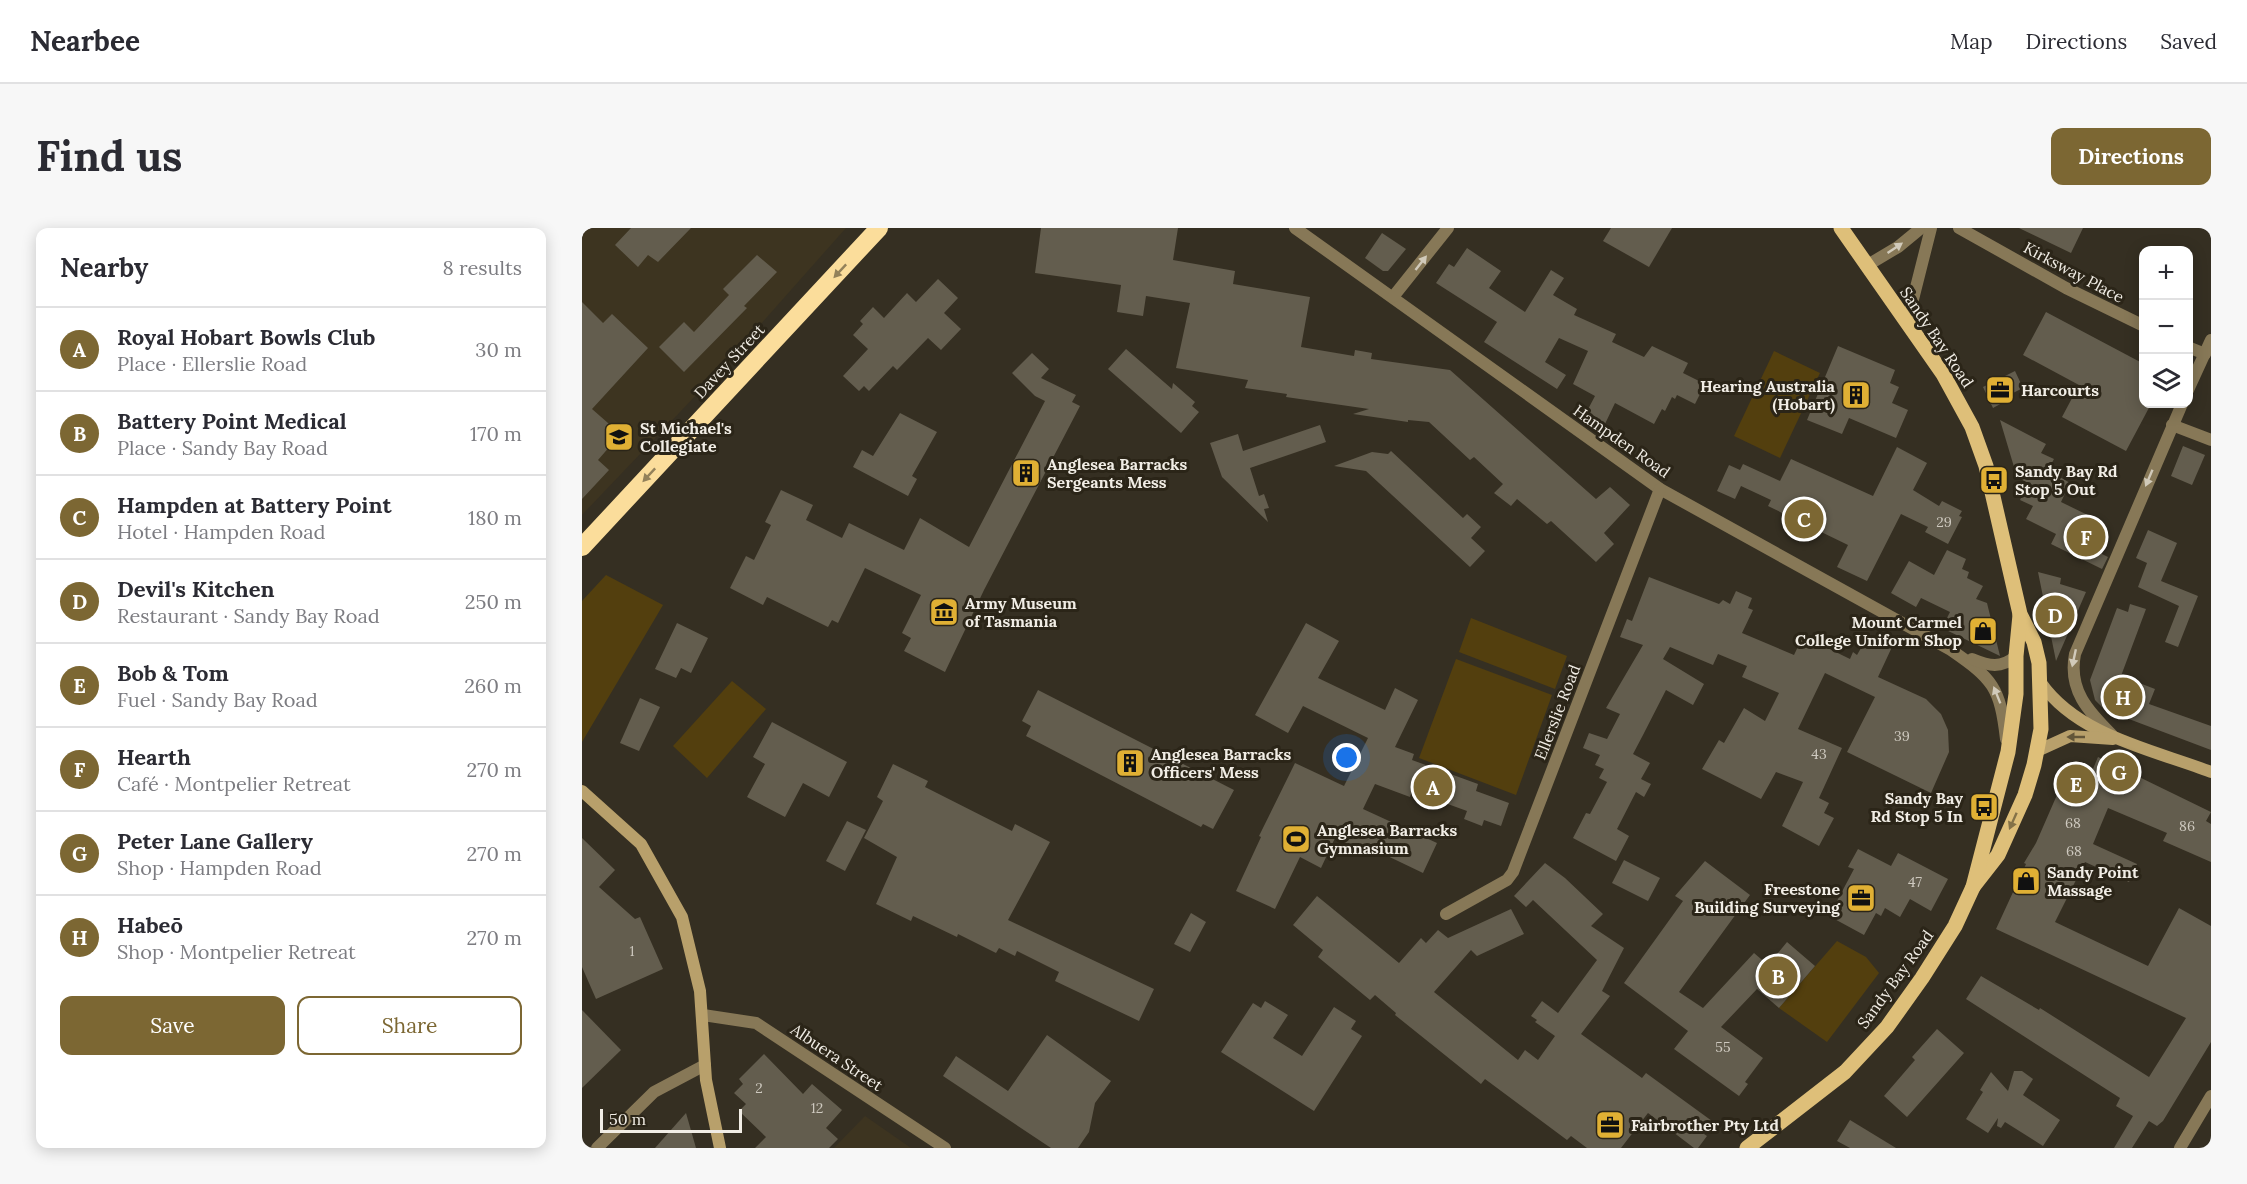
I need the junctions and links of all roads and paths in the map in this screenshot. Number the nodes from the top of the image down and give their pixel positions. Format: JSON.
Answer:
{"nodes":[{"id":1,"x":879,"y":228,"type":"edge"},
{"id":2,"x":1295,"y":228,"type":"edge"},
{"id":3,"x":1448,"y":228,"type":"edge"},
{"id":4,"x":1841,"y":228,"type":"edge"},
{"id":5,"x":1921,"y":228,"type":"edge"},
{"id":6,"x":1931,"y":228,"type":"edge"},
{"id":7,"x":1959,"y":228,"type":"edge"},
{"id":8,"x":1866,"y":266,"type":"junction"},
{"id":9,"x":1393,"y":297,"type":"junction"},
{"id":10,"x":1907,"y":323,"type":"junction"},
{"id":11,"x":2139,"y":324,"type":"edge"},
{"id":12,"x":2211,"y":340,"type":"edge"},
{"id":13,"x":2193,"y":349,"type":"edge"},
{"id":14,"x":2205,"y":354,"type":"junction"},
{"id":15,"x":2193,"y":379,"type":"edge"},
{"id":16,"x":2180,"y":408,"type":"edge"},
{"id":17,"x":2172,"y":425,"type":"junction"},
{"id":18,"x":2211,"y":440,"type":"edge"},
{"id":19,"x":1660,"y":489,"type":"junction"},
{"id":20,"x":582,"y":547,"type":"edge"},
{"id":21,"x":2020,"y":614,"type":"junction"},
{"id":22,"x":1951,"y":650,"type":"junction"},
{"id":23,"x":2016,"y":656,"type":"junction"},
{"id":24,"x":2041,"y":683,"type":"junction"},
{"id":25,"x":2116,"y":737,"type":"junction"},
{"id":26,"x":2037,"y":751,"type":"junction"},
{"id":27,"x":2008,"y":752,"type":"junction"},
{"id":28,"x":2211,"y":771,"type":"edge"},
{"id":29,"x":2027,"y":788,"type":"junction"},
{"id":30,"x":582,"y":790,"type":"edge"},
{"id":31,"x":1997,"y":799,"type":"junction"},
{"id":32,"x":1973,"y":887,"type":"junction"},
{"id":33,"x":1446,"y":914,"type":"dead end"},
{"id":34,"x":703,"y":1015,"type":"junction"},
{"id":35,"x":705,"y":1065,"type":"junction"},
{"id":36,"x":2211,"y":1096,"type":"edge"},
{"id":37,"x":597,"y":1148,"type":"edge"},
{"id":38,"x":720,"y":1148,"type":"edge"},
{"id":39,"x":945,"y":1148,"type":"edge"},
{"id":40,"x":1748,"y":1148,"type":"edge"},
{"id":41,"x":2180,"y":1148,"type":"edge"}],
"edges":[{"from":1,"to":20,"type":"highway","name":"Davey Street","one_way":true},
{"from":2,"to":9,"type":"street","name":"Hampden Road"},
{"from":9,"to":3,"type":"street","one_way":true},
{"from":4,"to":8,"type":"main road","name":"Sandy Bay Road"},
{"from":8,"to":5,"type":"street","one_way":true},
{"from":6,"to":10,"type":"street"},
{"from":7,"to":11,"type":"street","name":"Kirksway Place"},
{"from":8,"to":10,"type":"main road","name":"Sandy Bay Road"},
{"from":9,"to":19,"type":"street","name":"Hampden Road"},
{"from":10,"to":21,"type":"main road","name":"Sandy Bay Road"},
{"from":12,"to":14,"type":"street"},
{"from":13,"to":14,"type":"street"},
{"from":14,"to":15,"type":"street"},
{"from":16,"to":17,"type":"street"},
{"from":17,"to":18,"type":"street"},
{"from":17,"to":25,"type":"street","one_way":true},
{"from":19,"to":22,"type":"street","name":"Hampden Road"},
{"from":19,"to":33,"type":"street","name":"Ellerslie Road"},
{"from":21,"to":23,"type":"main road","name":"Sandy Bay Road"},
{"from":21,"to":24,"type":"main road","name":"Sandy Bay Road"},
{"from":22,"to":23,"type":"street","name":"Hampden Road"},
{"from":27,"to":22,"type":"street","name":"Hampden Road","one_way":true},
{"from":23,"to":27,"type":"main road","name":"Sandy Bay Road"},
{"from":24,"to":25,"type":"street"},
{"from":24,"to":26,"type":"main road","name":"Sandy Bay Road"},
{"from":25,"to":26,"type":"street","one_way":true},
{"from":25,"to":28,"type":"street"},
{"from":26,"to":29,"type":"main road","name":"Sandy Bay Road"},
{"from":27,"to":31,"type":"main road","name":"Sandy Bay Road"},
{"from":29,"to":31,"type":"main road"},
{"from":29,"to":32,"type":"main road","name":"Sandy Bay Road","one_way":true},
{"from":30,"to":34,"type":"street"},
{"from":31,"to":32,"type":"main road","name":"Sandy Bay Road"},
{"from":32,"to":40,"type":"main road","name":"Sandy Bay Road"},
{"from":34,"to":35,"type":"street"},
{"from":34,"to":39,"type":"street","name":"Albuera Street"},
{"from":35,"to":37,"type":"street"},
{"from":35,"to":38,"type":"street"},
{"from":36,"to":41,"type":"street"}]}
